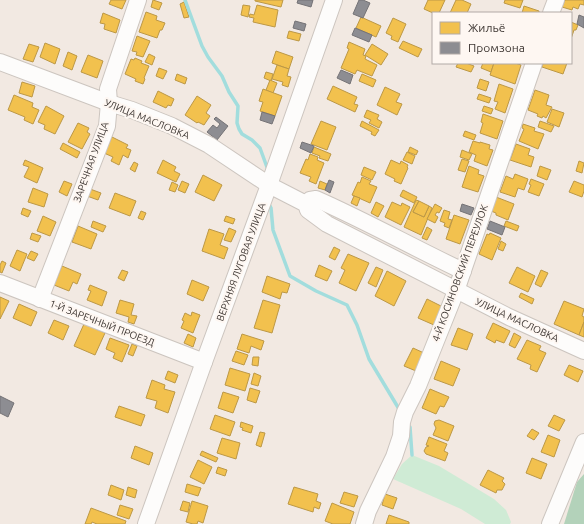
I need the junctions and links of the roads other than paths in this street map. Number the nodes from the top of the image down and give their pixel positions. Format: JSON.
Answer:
{"nodes":[{"id":1,"x":138,"y":0,"type":"edge"},
{"id":2,"x":334,"y":0,"type":"edge"},
{"id":3,"x":556,"y":0,"type":"edge"},
{"id":4,"x":551,"y":12,"type":"edge"},
{"id":5,"x":0,"y":62,"type":"edge"},
{"id":6,"x":534,"y":64,"type":"edge"},
{"id":7,"x":109,"y":103,"type":"junction"},
{"id":8,"x":269,"y":185,"type":"junction"},
{"id":9,"x":306,"y":204,"type":"junction"},
{"id":10,"x":463,"y":271,"type":"junction"},
{"id":11,"x":0,"y":283,"type":"edge"},
{"id":12,"x":456,"y":291,"type":"junction"},
{"id":13,"x":40,"y":299,"type":"junction"},
{"id":14,"x":584,"y":351,"type":"edge"},
{"id":15,"x":204,"y":362,"type":"junction"},
{"id":16,"x":584,"y":442,"type":"edge"},
{"id":17,"x":146,"y":524,"type":"edge"},
{"id":18,"x":364,"y":524,"type":"edge"},
{"id":19,"x":550,"y":524,"type":"edge"}],
"edges":[{"from":1,"to":7,"type":"street","name":"ЗАРЕЧНАЯ УЛИЦА"},
{"from":2,"to":8,"type":"street","name":"ВЕРХНЯЯ ЛУГОВАЯ УЛИЦА"},
{"from":3,"to":4,"type":"street"},
{"from":5,"to":7,"type":"street","name":"УЛИЦА МАСЛОВКА"},
{"from":6,"to":10,"type":"street","name":"4-Й КОСИНОВСКИЙ ПЕРЕУЛОК"},
{"from":7,"to":8,"type":"street","name":"УЛИЦА МАСЛОВКА"},
{"from":7,"to":13,"type":"street","name":"ЗАРЕЧНАЯ УЛИЦА"},
{"from":8,"to":9,"type":"street","name":"УЛИЦА МАСЛОВКА"},
{"from":8,"to":15,"type":"street","name":"ВЕРХНЯЯ ЛУГОВАЯ УЛИЦА"},
{"from":9,"to":10,"type":"street"},
{"from":9,"to":12,"type":"street","name":"УЛИЦА МАСЛОВКА"},
{"from":10,"to":12,"type":"street","name":"4-Й КОСИНОВСКИЙ ПЕРЕУЛОК"},
{"from":11,"to":13,"type":"street","name":"1-Й ЗАРЕЧНЫЙ ПРОЕЗД"},
{"from":12,"to":14,"type":"street","name":"УЛИЦА МАСЛОВКА"},
{"from":12,"to":18,"type":"street","name":"4-Й КОСИНОВСКИЙ ПЕРЕУЛОК"},
{"from":13,"to":15,"type":"street","name":"1-Й ЗАРЕЧНЫЙ ПРОЕЗД"},
{"from":15,"to":17,"type":"street","name":"ВЕРХНЯЯ ЛУГОВАЯ УЛИЦА"},
{"from":16,"to":19,"type":"street"}]}
